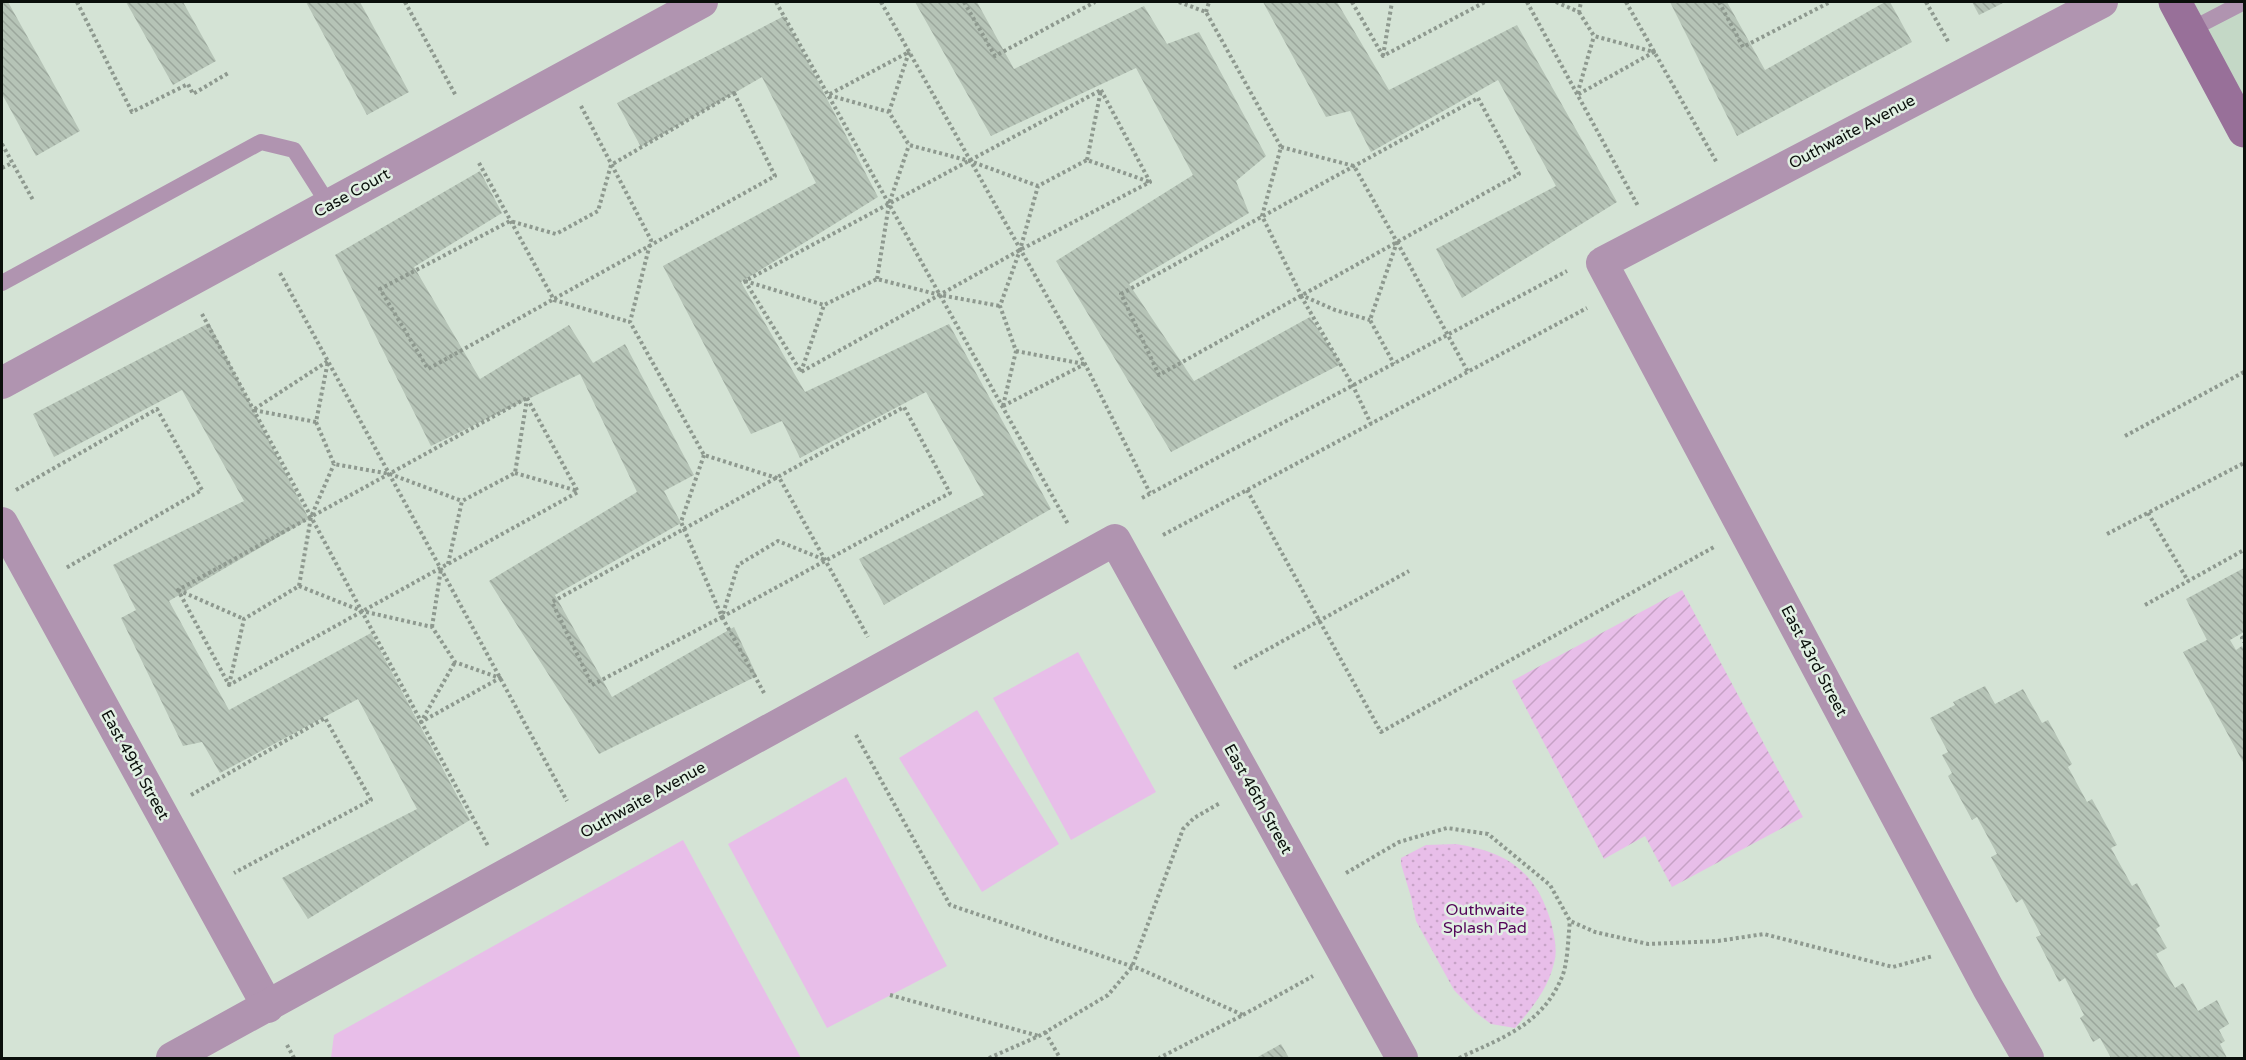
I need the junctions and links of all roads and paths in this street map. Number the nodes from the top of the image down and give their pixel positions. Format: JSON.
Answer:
{"nodes":[{"id":1,"x":76,"y":2,"type":"edge"},
{"id":2,"x":405,"y":2,"type":"edge"},
{"id":3,"x":702,"y":2,"type":"edge"},
{"id":4,"x":776,"y":2,"type":"edge"},
{"id":5,"x":881,"y":2,"type":"edge"},
{"id":6,"x":964,"y":2,"type":"edge"},
{"id":7,"x":1095,"y":2,"type":"edge"},
{"id":8,"x":1179,"y":2,"type":"edge"},
{"id":9,"x":1209,"y":2,"type":"edge"},
{"id":10,"x":1352,"y":2,"type":"edge"},
{"id":11,"x":1392,"y":2,"type":"edge"},
{"id":12,"x":1485,"y":2,"type":"edge"},
{"id":13,"x":1527,"y":2,"type":"edge"},
{"id":14,"x":1556,"y":2,"type":"edge"},
{"id":15,"x":1581,"y":2,"type":"edge"},
{"id":16,"x":1626,"y":2,"type":"edge"},
{"id":17,"x":1719,"y":2,"type":"edge"},
{"id":18,"x":1830,"y":2,"type":"edge"},
{"id":19,"x":1926,"y":2,"type":"edge"},
{"id":20,"x":2102,"y":2,"type":"edge"},
{"id":21,"x":2175,"y":2,"type":"edge"},
{"id":22,"x":2244,"y":2,"type":"edge"},
{"id":23,"x":1206,"y":12,"type":"junction"},
{"id":24,"x":1579,"y":12,"type":"junction"},
{"id":25,"x":2190,"y":30,"type":"junction"},
{"id":26,"x":1594,"y":36,"type":"junction"},
{"id":27,"x":1951,"y":47,"type":"dead end"},
{"id":28,"x":909,"y":52,"type":"junction"},
{"id":29,"x":1654,"y":52,"type":"junction"},
{"id":30,"x":1383,"y":56,"type":"junction"},
{"id":31,"x":230,"y":72,"type":"dead end"},
{"id":32,"x":1101,"y":90,"type":"junction"},
{"id":33,"x":828,"y":95,"type":"junction"},
{"id":34,"x":1577,"y":95,"type":"junction"},
{"id":35,"x":458,"y":99,"type":"dead end"},
{"id":36,"x":580,"y":106,"type":"dead end"},
{"id":37,"x":889,"y":112,"type":"junction"},
{"id":38,"x":2244,"y":131,"type":"edge"},
{"id":39,"x":2,"y":144,"type":"edge"},
{"id":40,"x":909,"y":145,"type":"junction"},
{"id":41,"x":1281,"y":147,"type":"junction"},
{"id":42,"x":1087,"y":160,"type":"junction"},
{"id":43,"x":970,"y":161,"type":"junction"},
{"id":44,"x":478,"y":162,"type":"dead end"},
{"id":45,"x":12,"y":163,"type":"junction"},
{"id":46,"x":611,"y":165,"type":"junction"},
{"id":47,"x":1354,"y":166,"type":"junction"},
{"id":48,"x":2,"y":168,"type":"edge"},
{"id":49,"x":1722,"y":172,"type":"dead end"},
{"id":50,"x":1150,"y":182,"type":"junction"},
{"id":51,"x":1038,"y":186,"type":"junction"},
{"id":52,"x":33,"y":200,"type":"dead end"},
{"id":53,"x":889,"y":204,"type":"junction"},
{"id":54,"x":329,"y":205,"type":"junction"},
{"id":55,"x":1262,"y":216,"type":"junction"},
{"id":56,"x":1643,"y":216,"type":"dead end"},
{"id":57,"x":510,"y":221,"type":"junction"},
{"id":58,"x":1397,"y":242,"type":"junction"},
{"id":59,"x":650,"y":246,"type":"junction"},
{"id":60,"x":1020,"y":250,"type":"junction"},
{"id":61,"x":1602,"y":263,"type":"joint"},
{"id":62,"x":278,"y":268,"type":"dead end"},
{"id":63,"x":1568,"y":271,"type":"dead end"},
{"id":64,"x":877,"y":279,"type":"junction"},
{"id":65,"x":745,"y":281,"type":"junction"},
{"id":66,"x":2,"y":283,"type":"edge"},
{"id":67,"x":940,"y":295,"type":"junction"},
{"id":68,"x":1301,"y":295,"type":"junction"},
{"id":69,"x":554,"y":300,"type":"junction"},
{"id":70,"x":824,"y":305,"type":"junction"},
{"id":71,"x":1000,"y":306,"type":"junction"},
{"id":72,"x":1587,"y":308,"type":"dead end"},
{"id":73,"x":200,"y":310,"type":"dead end"},
{"id":74,"x":1370,"y":320,"type":"junction"},
{"id":75,"x":630,"y":322,"type":"junction"},
{"id":76,"x":1447,"y":335,"type":"junction"},
{"id":77,"x":1016,"y":351,"type":"junction"},
{"id":78,"x":328,"y":361,"type":"junction"},
{"id":79,"x":1085,"y":364,"type":"junction"},
{"id":80,"x":1394,"y":364,"type":"junction"},
{"id":81,"x":801,"y":372,"type":"junction"},
{"id":82,"x":1468,"y":372,"type":"junction"},
{"id":83,"x":2244,"y":372,"type":"edge"},
{"id":84,"x":2,"y":383,"type":"edge"},
{"id":85,"x":1353,"y":386,"type":"junction"},
{"id":86,"x":527,"y":398,"type":"junction"},
{"id":87,"x":1003,"y":407,"type":"junction"},
{"id":88,"x":254,"y":410,"type":"junction"},
{"id":89,"x":316,"y":422,"type":"junction"},
{"id":90,"x":1371,"y":424,"type":"junction"},
{"id":91,"x":2125,"y":436,"type":"dead end"},
{"id":92,"x":704,"y":455,"type":"junction"},
{"id":93,"x":334,"y":464,"type":"junction"},
{"id":94,"x":2244,"y":464,"type":"edge"},
{"id":95,"x":515,"y":473,"type":"junction"},
{"id":96,"x":390,"y":474,"type":"junction"},
{"id":97,"x":776,"y":478,"type":"junction"},
{"id":98,"x":1247,"y":490,"type":"junction"},
{"id":99,"x":578,"y":492,"type":"junction"},
{"id":100,"x":1150,"y":493,"type":"junction"},
{"id":101,"x":1142,"y":498,"type":"dead end"},
{"id":102,"x":462,"y":501,"type":"junction"},
{"id":103,"x":6,"y":508,"type":"edge"},
{"id":104,"x":2148,"y":513,"type":"junction"},
{"id":105,"x":311,"y":517,"type":"junction"},
{"id":106,"x":684,"y":529,"type":"junction"},
{"id":107,"x":1071,"y":529,"type":"dead end"},
{"id":108,"x":2107,"y":534,"type":"dead end"},
{"id":109,"x":1163,"y":535,"type":"dead end"},
{"id":110,"x":1115,"y":540,"type":"joint"},
{"id":111,"x":1715,"y":546,"type":"dead end"},
{"id":112,"x":2244,"y":550,"type":"edge"},
{"id":113,"x":825,"y":560,"type":"junction"},
{"id":114,"x":448,"y":564,"type":"junction"},
{"id":115,"x":65,"y":568,"type":"dead end"},
{"id":116,"x":441,"y":568,"type":"junction"},
{"id":117,"x":1409,"y":571,"type":"dead end"},
{"id":118,"x":2188,"y":581,"type":"junction"},
{"id":119,"x":299,"y":585,"type":"junction"},
{"id":120,"x":178,"y":590,"type":"junction"},
{"id":121,"x":2145,"y":605,"type":"dead end"},
{"id":122,"x":362,"y":611,"type":"junction"},
{"id":123,"x":722,"y":617,"type":"junction"},
{"id":124,"x":244,"y":619,"type":"junction"},
{"id":125,"x":1320,"y":622,"type":"junction"},
{"id":126,"x":432,"y":627,"type":"junction"},
{"id":127,"x":2244,"y":637,"type":"edge"},
{"id":128,"x":869,"y":638,"type":"dead end"},
{"id":129,"x":2244,"y":642,"type":"edge"},
{"id":130,"x":455,"y":662,"type":"junction"},
{"id":131,"x":1234,"y":668,"type":"dead end"},
{"id":132,"x":500,"y":678,"type":"junction"},
{"id":133,"x":229,"y":685,"type":"junction"},
{"id":134,"x":766,"y":697,"type":"dead end"},
{"id":135,"x":421,"y":722,"type":"junction"},
{"id":136,"x":856,"y":735,"type":"dead end"},
{"id":137,"x":189,"y":795,"type":"dead end"},
{"id":138,"x":1221,"y":803,"type":"dead end"},
{"id":139,"x":570,"y":807,"type":"dead end"},
{"id":140,"x":490,"y":849,"type":"dead end"},
{"id":141,"x":234,"y":873,"type":"dead end"},
{"id":142,"x":1346,"y":873,"type":"dead end"},
{"id":143,"x":1570,"y":921,"type":"junction"},
{"id":144,"x":1939,"y":954,"type":"dead end"},
{"id":145,"x":1132,"y":967,"type":"junction"},
{"id":146,"x":1313,"y":976,"type":"dead end"},
{"id":147,"x":890,"y":995,"type":"dead end"},
{"id":148,"x":268,"y":1007,"type":"junction"},
{"id":149,"x":1243,"y":1015,"type":"junction"},
{"id":150,"x":1045,"y":1032,"type":"junction"},
{"id":151,"x":1040,"y":1036,"type":"junction"},
{"id":152,"x":287,"y":1045,"type":"dead end"},
{"id":153,"x":171,"y":1059,"type":"edge"},
{"id":154,"x":294,"y":1059,"type":"edge"},
{"id":155,"x":989,"y":1059,"type":"edge"},
{"id":156,"x":1060,"y":1059,"type":"edge"},
{"id":157,"x":1159,"y":1059,"type":"edge"},
{"id":158,"x":1402,"y":1059,"type":"edge"},
{"id":159,"x":1459,"y":1059,"type":"edge"},
{"id":160,"x":2028,"y":1059,"type":"edge"}],
"edges":[{"from":1,"to":31,"type":"path"},
{"from":2,"to":35,"type":"path"},
{"from":3,"to":54,"type":"street","name":"Case Court"},
{"from":4,"to":33,"type":"path"},
{"from":5,"to":28,"type":"path"},
{"from":6,"to":7,"type":"path"},
{"from":8,"to":23,"type":"path"},
{"from":9,"to":23,"type":"path"},
{"from":10,"to":30,"type":"path"},
{"from":11,"to":30,"type":"path"},
{"from":12,"to":30,"type":"path"},
{"from":13,"to":34,"type":"path"},
{"from":14,"to":24,"type":"path"},
{"from":15,"to":24,"type":"path"},
{"from":16,"to":29,"type":"path"},
{"from":17,"to":18,"type":"path"},
{"from":19,"to":27,"type":"path"},
{"from":20,"to":61,"type":"street","name":"Outhwaite Avenue"},
{"from":21,"to":25,"type":"street"},
{"from":22,"to":25,"type":"lane"},
{"from":23,"to":41,"type":"path"},
{"from":24,"to":26,"type":"path"},
{"from":25,"to":38,"type":"street"},
{"from":26,"to":29,"type":"path"},
{"from":26,"to":34,"type":"path"},
{"from":28,"to":33,"type":"path"},
{"from":28,"to":37,"type":"path"},
{"from":28,"to":43,"type":"path"},
{"from":29,"to":34,"type":"path"},
{"from":29,"to":49,"type":"path"},
{"from":32,"to":42,"type":"path"},
{"from":32,"to":43,"type":"path"},
{"from":32,"to":50,"type":"path"},
{"from":33,"to":37,"type":"path"},
{"from":33,"to":53,"type":"path"},
{"from":34,"to":56,"type":"path"},
{"from":36,"to":46,"type":"path"},
{"from":37,"to":40,"type":"path"},
{"from":39,"to":45,"type":"path"},
{"from":40,"to":43,"type":"path"},
{"from":40,"to":53,"type":"path"},
{"from":41,"to":47,"type":"path"},
{"from":41,"to":55,"type":"path"},
{"from":42,"to":50,"type":"path"},
{"from":42,"to":51,"type":"path"},
{"from":43,"to":51,"type":"path"},
{"from":43,"to":53,"type":"path"},
{"from":43,"to":60,"type":"path"},
{"from":44,"to":57,"type":"path"},
{"from":45,"to":48,"type":"path"},
{"from":45,"to":52,"type":"path"},
{"from":46,"to":57,"type":"path"},
{"from":46,"to":59,"type":"path"},
{"from":46,"to":59,"type":"path"},
{"from":47,"to":55,"type":"path"},
{"from":47,"to":58,"type":"path"},
{"from":47,"to":58,"type":"path"},
{"from":50,"to":60,"type":"path"},
{"from":51,"to":60,"type":"path"},
{"from":53,"to":64,"type":"path"},
{"from":53,"to":65,"type":"path"},
{"from":53,"to":67,"type":"path"},
{"from":54,"to":66,"type":"lane"},
{"from":54,"to":84,"type":"street","name":"Case Court"},
{"from":55,"to":68,"type":"path"},
{"from":55,"to":68,"type":"path"},
{"from":57,"to":69,"type":"path"},
{"from":57,"to":69,"type":"path"},
{"from":58,"to":68,"type":"path"},
{"from":58,"to":74,"type":"path"},
{"from":58,"to":76,"type":"path"},
{"from":59,"to":69,"type":"path"},
{"from":59,"to":75,"type":"path"},
{"from":60,"to":67,"type":"path"},
{"from":60,"to":71,"type":"path"},
{"from":60,"to":79,"type":"path"},
{"from":61,"to":160,"type":"street","name":"East 43rd Street"},
{"from":62,"to":78,"type":"path"},
{"from":63,"to":76,"type":"path"},
{"from":64,"to":67,"type":"path"},
{"from":64,"to":70,"type":"path"},
{"from":65,"to":70,"type":"path"},
{"from":65,"to":81,"type":"path"},
{"from":67,"to":71,"type":"path"},
{"from":67,"to":81,"type":"path"},
{"from":67,"to":87,"type":"path"},
{"from":68,"to":74,"type":"path"},
{"from":68,"to":85,"type":"path"},
{"from":69,"to":75,"type":"path"},
{"from":70,"to":81,"type":"path"},
{"from":71,"to":77,"type":"path"},
{"from":72,"to":82,"type":"path"},
{"from":73,"to":88,"type":"path"},
{"from":74,"to":80,"type":"path"},
{"from":75,"to":92,"type":"path"},
{"from":76,"to":80,"type":"path"},
{"from":76,"to":82,"type":"path"},
{"from":77,"to":79,"type":"path"},
{"from":77,"to":87,"type":"path"},
{"from":78,"to":88,"type":"path"},
{"from":78,"to":89,"type":"path"},
{"from":78,"to":96,"type":"path"},
{"from":79,"to":87,"type":"path"},
{"from":79,"to":100,"type":"path"},
{"from":80,"to":85,"type":"path"},
{"from":82,"to":90,"type":"path"},
{"from":83,"to":91,"type":"path"},
{"from":85,"to":90,"type":"path"},
{"from":85,"to":100,"type":"path"},
{"from":86,"to":95,"type":"path"},
{"from":86,"to":96,"type":"path"},
{"from":86,"to":99,"type":"path"},
{"from":87,"to":107,"type":"path"},
{"from":88,"to":89,"type":"path"},
{"from":88,"to":105,"type":"path"},
{"from":89,"to":93,"type":"path"},
{"from":90,"to":98,"type":"path"},
{"from":92,"to":97,"type":"path"},
{"from":92,"to":106,"type":"path"},
{"from":93,"to":96,"type":"path"},
{"from":93,"to":105,"type":"path"},
{"from":94,"to":104,"type":"path"},
{"from":95,"to":99,"type":"path"},
{"from":95,"to":102,"type":"path"},
{"from":96,"to":102,"type":"path"},
{"from":96,"to":105,"type":"path"},
{"from":96,"to":116,"type":"path"},
{"from":97,"to":106,"type":"path"},
{"from":97,"to":113,"type":"path"},
{"from":97,"to":113,"type":"path"},
{"from":98,"to":109,"type":"path"},
{"from":98,"to":125,"type":"path"},
{"from":99,"to":114,"type":"path"},
{"from":100,"to":101,"type":"path"},
{"from":102,"to":114,"type":"path"},
{"from":103,"to":115,"type":"path"},
{"from":103,"to":148,"type":"street","name":"East 49th Street"},
{"from":104,"to":108,"type":"path"},
{"from":104,"to":118,"type":"path"},
{"from":105,"to":119,"type":"path"},
{"from":105,"to":120,"type":"path"},
{"from":105,"to":122,"type":"path"},
{"from":106,"to":123,"type":"path"},
{"from":106,"to":123,"type":"path"},
{"from":110,"to":148,"type":"street","name":"Outhwaite Avenue"},
{"from":110,"to":158,"type":"street","name":"East 46th Street"},
{"from":111,"to":125,"type":"path"},
{"from":112,"to":118,"type":"path"},
{"from":113,"to":123,"type":"path"},
{"from":113,"to":123,"type":"path"},
{"from":113,"to":128,"type":"path"},
{"from":114,"to":116,"type":"path"},
{"from":116,"to":122,"type":"path"},
{"from":116,"to":126,"type":"path"},
{"from":116,"to":132,"type":"path"},
{"from":117,"to":125,"type":"path"},
{"from":118,"to":121,"type":"path"},
{"from":119,"to":122,"type":"path"},
{"from":119,"to":124,"type":"path"},
{"from":120,"to":124,"type":"path"},
{"from":120,"to":133,"type":"path"},
{"from":122,"to":126,"type":"path"},
{"from":122,"to":133,"type":"path"},
{"from":122,"to":135,"type":"path"},
{"from":123,"to":134,"type":"path"},
{"from":124,"to":133,"type":"path"},
{"from":125,"to":131,"type":"path"},
{"from":126,"to":130,"type":"path"},
{"from":127,"to":129,"type":"path"},
{"from":130,"to":132,"type":"path"},
{"from":130,"to":135,"type":"path"},
{"from":132,"to":135,"type":"path"},
{"from":132,"to":139,"type":"path"},
{"from":135,"to":140,"type":"path"},
{"from":136,"to":145,"type":"path"},
{"from":137,"to":141,"type":"path"},
{"from":138,"to":145,"type":"path"},
{"from":142,"to":143,"type":"path"},
{"from":143,"to":144,"type":"path"},
{"from":143,"to":159,"type":"path"},
{"from":145,"to":149,"type":"path"},
{"from":145,"to":150,"type":"path"},
{"from":146,"to":149,"type":"path"},
{"from":147,"to":151,"type":"path"},
{"from":148,"to":153,"type":"street","name":"Outhwaite Avenue"},
{"from":149,"to":157,"type":"path"},
{"from":150,"to":151,"type":"path"},
{"from":150,"to":156,"type":"path"},
{"from":151,"to":155,"type":"path"},
{"from":152,"to":154,"type":"path"}]}
